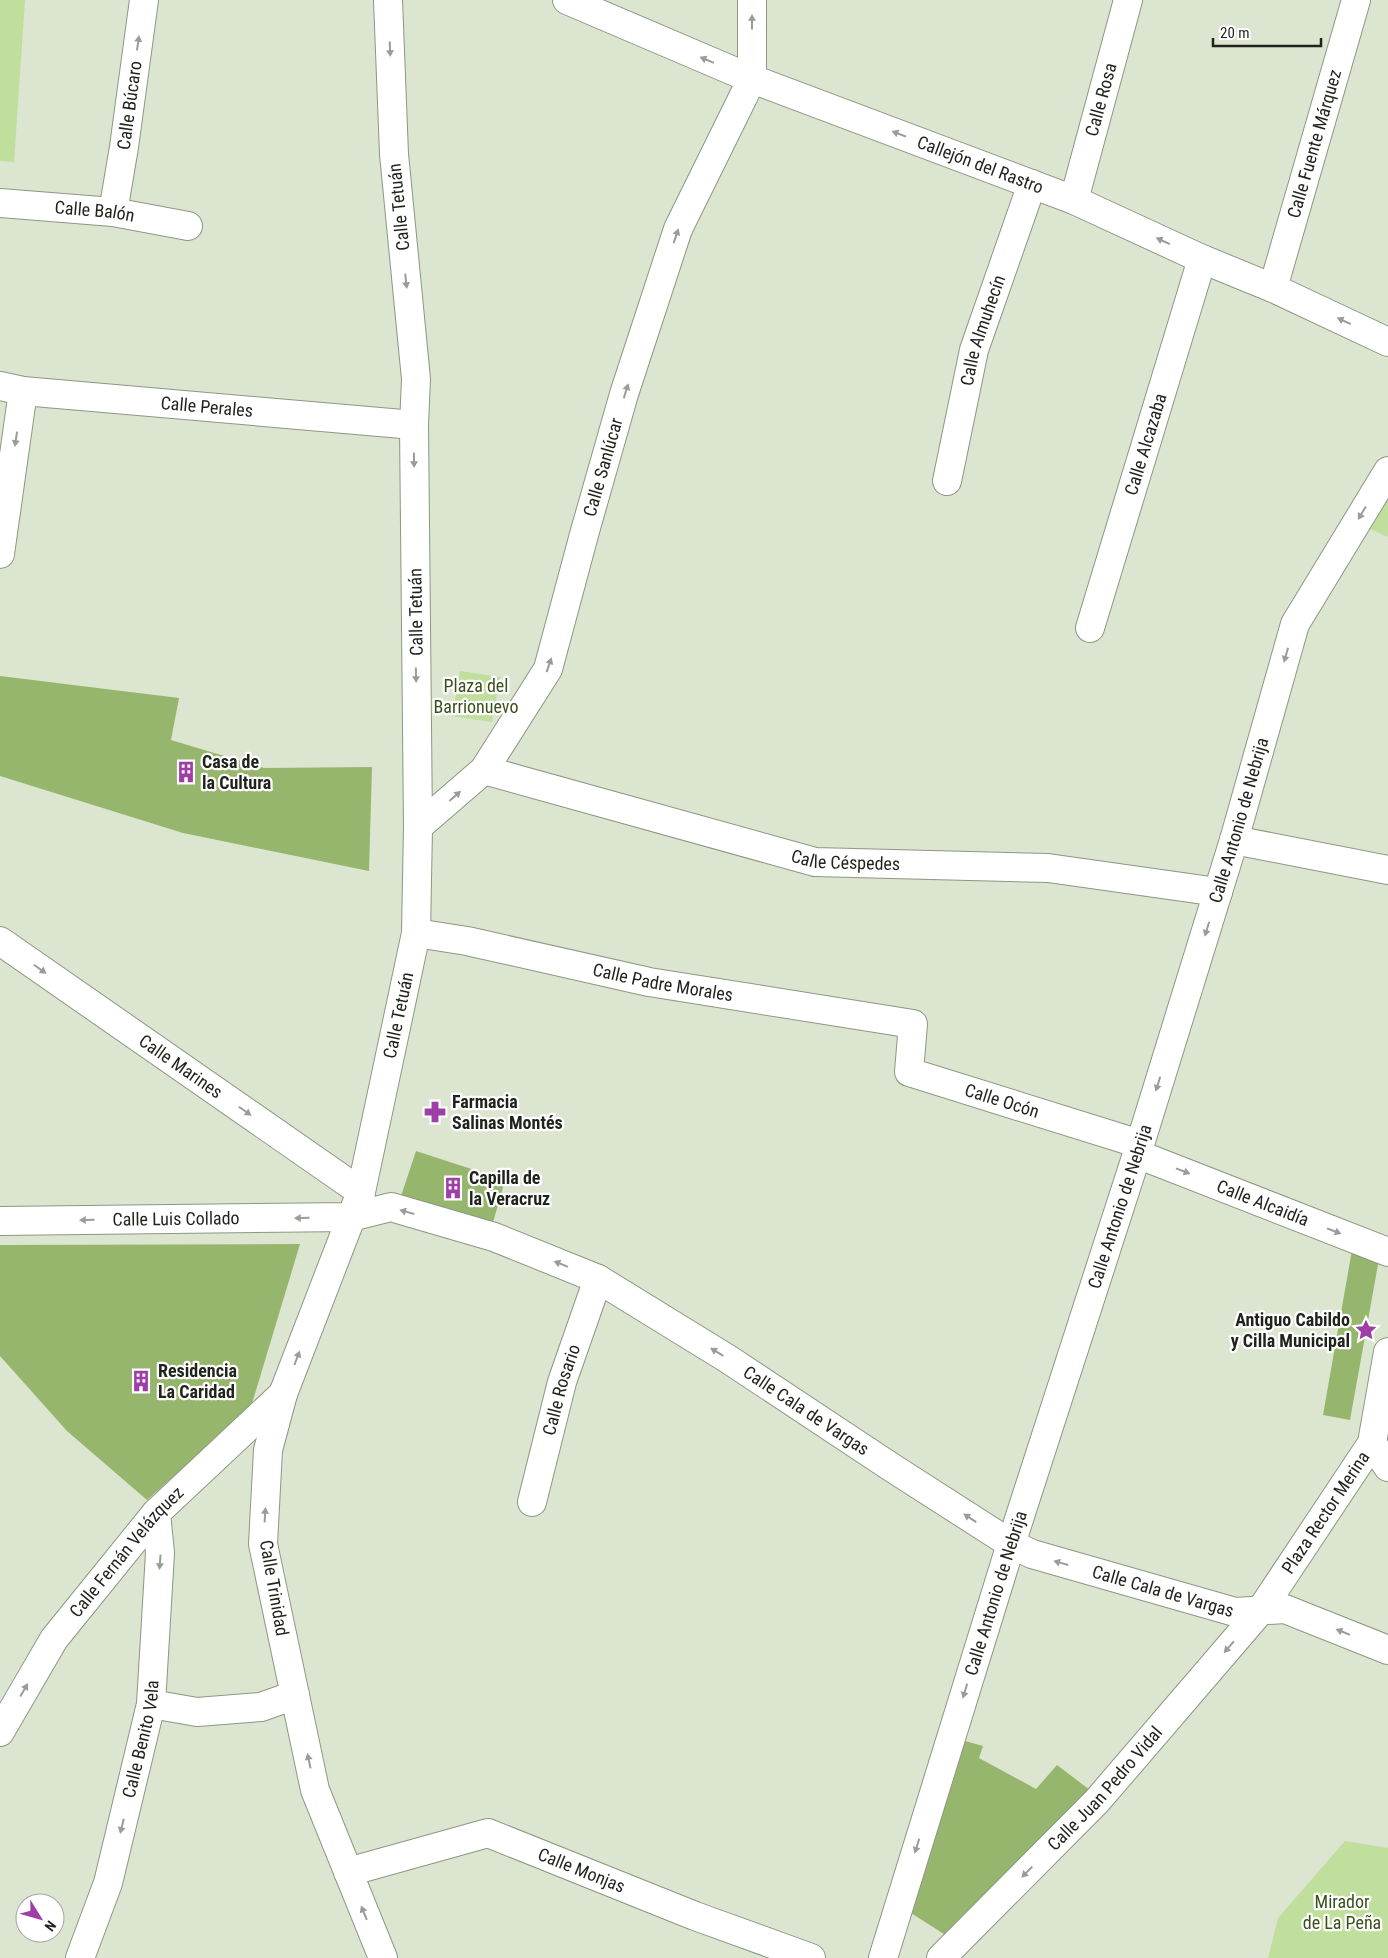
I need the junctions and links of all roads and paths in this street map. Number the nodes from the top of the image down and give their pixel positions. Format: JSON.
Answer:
{"nodes":[{"id":1,"x":144,"y":0,"type":"edge"},
{"id":2,"x":388,"y":0,"type":"edge"},
{"id":3,"x":567,"y":0,"type":"edge"},
{"id":4,"x":752,"y":0,"type":"edge"},
{"id":5,"x":1128,"y":0,"type":"edge"},
{"id":6,"x":1356,"y":0,"type":"edge"},
{"id":7,"x":752,"y":79,"type":"junction"},
{"id":8,"x":1032,"y":184,"type":"junction"},
{"id":9,"x":1074,"y":200,"type":"junction"},
{"id":10,"x":0,"y":204,"type":"edge"},
{"id":11,"x":113,"y":212,"type":"junction"},
{"id":12,"x":188,"y":226,"type":"dead end"},
{"id":13,"x":1202,"y":259,"type":"junction"},
{"id":14,"x":1273,"y":288,"type":"junction"},
{"id":15,"x":1388,"y":342,"type":"edge"},
{"id":16,"x":12,"y":388,"type":"edge"},
{"id":17,"x":414,"y":425,"type":"junction"},
{"id":18,"x":1388,"y":471,"type":"edge"},
{"id":19,"x":947,"y":481,"type":"dead end"},
{"id":20,"x":0,"y":554,"type":"edge"},
{"id":21,"x":1090,"y":628,"type":"dead end"},
{"id":22,"x":484,"y":770,"type":"junction"},
{"id":23,"x":418,"y":827,"type":"junction"},
{"id":24,"x":1234,"y":840,"type":"junction"},
{"id":25,"x":1388,"y":870,"type":"edge"},
{"id":26,"x":1218,"y":892,"type":"junction"},
{"id":27,"x":416,"y":933,"type":"junction"},
{"id":28,"x":0,"y":941,"type":"edge"},
{"id":29,"x":913,"y":1024,"type":"joint"},
{"id":30,"x":1138,"y":1149,"type":"junction"},
{"id":31,"x":361,"y":1192,"type":"junction"},
{"id":32,"x":351,"y":1217,"type":"junction"},
{"id":33,"x":0,"y":1221,"type":"edge"},
{"id":34,"x":1388,"y":1252,"type":"edge"},
{"id":35,"x":598,"y":1279,"type":"junction"},
{"id":36,"x":1388,"y":1352,"type":"edge"},
{"id":37,"x":283,"y":1394,"type":"junction"},
{"id":38,"x":1372,"y":1443,"type":"junction"},
{"id":39,"x":1388,"y":1467,"type":"edge"},
{"id":40,"x":532,"y":1502,"type":"dead end"},
{"id":41,"x":156,"y":1513,"type":"junction"},
{"id":42,"x":1011,"y":1544,"type":"junction"},
{"id":43,"x":1261,"y":1610,"type":"junction"},
{"id":44,"x":1388,"y":1650,"type":"edge"},
{"id":45,"x":295,"y":1695,"type":"junction"},
{"id":46,"x":151,"y":1704,"type":"junction"},
{"id":47,"x":0,"y":1732,"type":"edge"},
{"id":48,"x":348,"y":1872,"type":"junction"},
{"id":49,"x":80,"y":1958,"type":"edge"},
{"id":50,"x":382,"y":1958,"type":"edge"},
{"id":51,"x":811,"y":1958,"type":"edge"},
{"id":52,"x":883,"y":1958,"type":"edge"},
{"id":53,"x":942,"y":1958,"type":"edge"}],
"edges":[{"from":11,"to":1,"type":"street","name":"Calle Búcaro","one_way":true},
{"from":2,"to":17,"type":"street","name":"Calle Tetuán","one_way":true},
{"from":7,"to":3,"type":"street","name":"Callejón del Rastro","one_way":true},
{"from":7,"to":4,"type":"street","one_way":true},
{"from":5,"to":9,"type":"street","name":"Calle Rosa"},
{"from":6,"to":14,"type":"street","name":"Calle Fuente Márquez"},
{"from":8,"to":7,"type":"street","name":"Callejón del Rastro","one_way":true},
{"from":22,"to":7,"type":"street","name":"Calle Sanlúcar","one_way":true},
{"from":8,"to":9,"type":"street","name":"Callejón del Rastro"},
{"from":8,"to":19,"type":"street","name":"Calle Almuhecín"},
{"from":13,"to":9,"type":"street","name":"Callejón del Rastro","one_way":true},
{"from":10,"to":11,"type":"street","name":"Calle Balón"},
{"from":11,"to":12,"type":"street","name":"Calle Balón"},
{"from":13,"to":14,"type":"street","name":"Callejón del Rastro"},
{"from":13,"to":21,"type":"street","name":"Calle Alcazaba"},
{"from":15,"to":14,"type":"street","name":"Callejón del Rastro","one_way":true},
{"from":16,"to":17,"type":"street","name":"Calle Perales"},
{"from":16,"to":20,"type":"street","one_way":true},
{"from":17,"to":23,"type":"street","name":"Calle Tetuán","one_way":true},
{"from":18,"to":24,"type":"street","name":"Calle Antonio de Nebrija","one_way":true},
{"from":23,"to":22,"type":"street","name":"Calle Sanlúcar","one_way":true},
{"from":22,"to":26,"type":"street","name":"Calle Céspedes"},
{"from":23,"to":27,"type":"street","name":"Calle Tetuán"},
{"from":24,"to":25,"type":"street"},
{"from":24,"to":26,"type":"street","name":"Calle Antonio de Nebrija"},
{"from":26,"to":30,"type":"street","name":"Calle Antonio de Nebrija","one_way":true},
{"from":27,"to":29,"type":"street","name":"Calle Padre Morales"},
{"from":27,"to":31,"type":"street","name":"Calle Tetuán"},
{"from":28,"to":31,"type":"street","name":"Calle Marines","one_way":true},
{"from":29,"to":30,"type":"street","name":"Calle Ocón"},
{"from":30,"to":34,"type":"street","name":"Calle Alcaidía","one_way":true},
{"from":30,"to":42,"type":"street","name":"Calle Antonio de Nebrija"},
{"from":31,"to":32,"type":"street","name":"Calle Tetuán"},
{"from":32,"to":33,"type":"street","name":"Calle Luis Collado","one_way":true},
{"from":35,"to":32,"type":"street","name":"Calle Cala de Vargas","one_way":true},
{"from":37,"to":32,"type":"street","name":"Calle Trinidad","one_way":true},
{"from":35,"to":40,"type":"street","name":"Calle Rosario"},
{"from":42,"to":35,"type":"street","name":"Calle Cala de Vargas","one_way":true},
{"from":36,"to":38,"type":"street","name":"Plaza Rector Merina"},
{"from":37,"to":41,"type":"street","name":"Calle Fernán Velázquez"},
{"from":45,"to":37,"type":"street","name":"Calle Trinidad","one_way":true},
{"from":38,"to":39,"type":"street"},
{"from":38,"to":43,"type":"street","name":"Plaza Rector Merina"},
{"from":41,"to":46,"type":"street","name":"Calle Benito Vela","one_way":true},
{"from":47,"to":41,"type":"street","name":"Calle Fernán Velázquez","one_way":true},
{"from":43,"to":42,"type":"street","name":"Calle Cala de Vargas","one_way":true},
{"from":42,"to":52,"type":"street","name":"Calle Antonio de Nebrija","one_way":true},
{"from":44,"to":43,"type":"street","name":"Calle Cala de Vargas","one_way":true},
{"from":43,"to":53,"type":"street","name":"Calle Juan Pedro Vidal","one_way":true},
{"from":45,"to":46,"type":"street"},
{"from":48,"to":45,"type":"street","name":"Calle Trinidad","one_way":true},
{"from":46,"to":49,"type":"street","name":"Calle Benito Vela","one_way":true},
{"from":50,"to":48,"type":"street","name":"Calle Trinidad","one_way":true},
{"from":48,"to":51,"type":"street","name":"Calle Monjas"}]}
